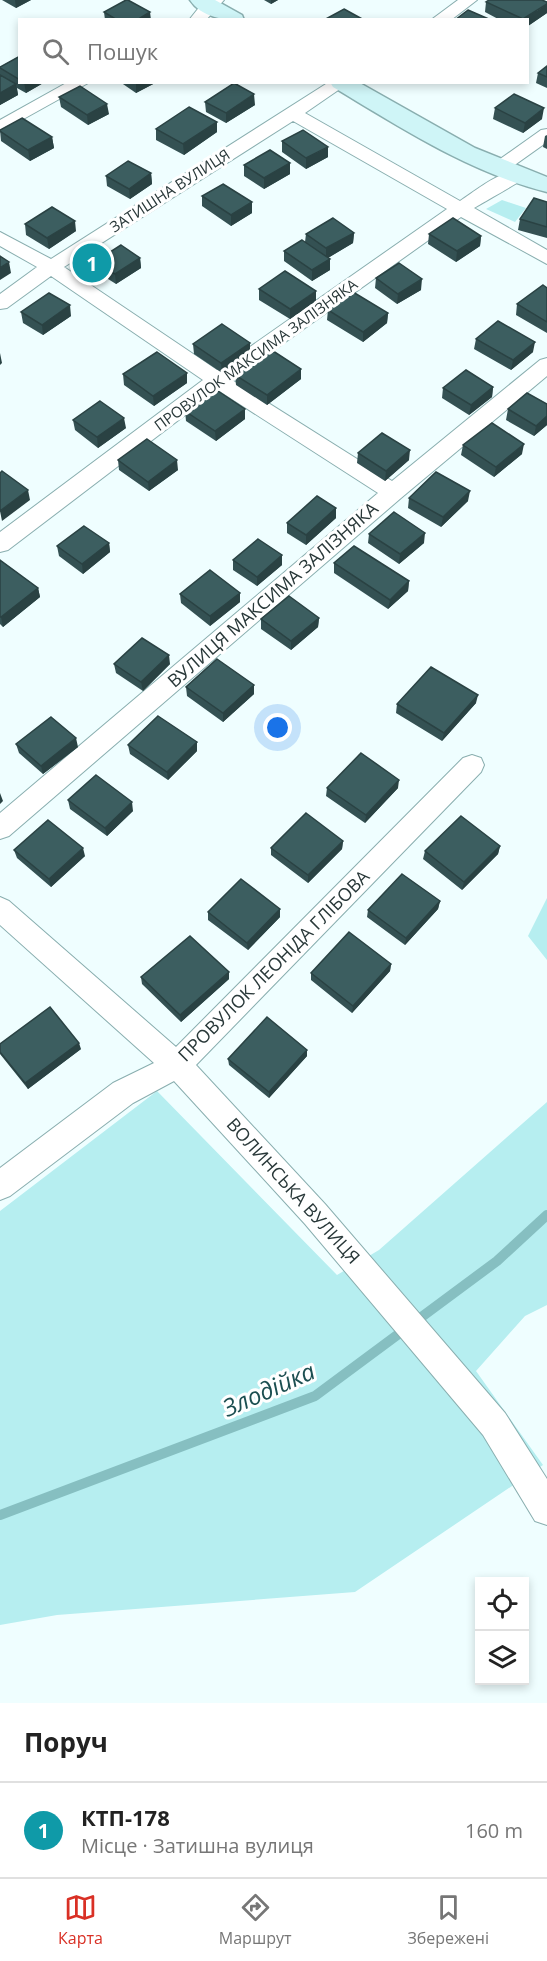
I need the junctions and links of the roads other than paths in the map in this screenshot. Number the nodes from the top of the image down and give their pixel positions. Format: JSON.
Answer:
{"nodes":[{"id":1,"x":469,"y":0,"type":"edge"},
{"id":2,"x":205,"y":6,"type":"edge"},
{"id":3,"x":230,"y":18,"type":"edge"},
{"id":4,"x":442,"y":18,"type":"edge"},
{"id":5,"x":78,"y":84,"type":"edge"},
{"id":6,"x":340,"y":84,"type":"edge"},
{"id":7,"x":344,"y":84,"type":"edge"},
{"id":8,"x":292,"y":113,"type":"junction"},
{"id":9,"x":0,"y":127,"type":"edge"},
{"id":10,"x":547,"y":134,"type":"edge"},
{"id":11,"x":509,"y":172,"type":"junction"},
{"id":12,"x":547,"y":185,"type":"edge"},
{"id":13,"x":461,"y":208,"type":"junction"},
{"id":14,"x":0,"y":238,"type":"edge"},
{"id":15,"x":547,"y":258,"type":"edge"},
{"id":16,"x":51,"y":267,"type":"junction"},
{"id":17,"x":0,"y":303,"type":"edge"},
{"id":18,"x":547,"y":365,"type":"edge"},
{"id":19,"x":217,"y":380,"type":"junction"},
{"id":20,"x":393,"y":492,"type":"junction"},
{"id":21,"x":0,"y":544,"type":"edge"},
{"id":22,"x":472,"y":765,"type":"dead end"},
{"id":23,"x":0,"y":828,"type":"edge"},
{"id":24,"x":0,"y":909,"type":"edge"},
{"id":25,"x":177,"y":1065,"type":"junction"},
{"id":26,"x":0,"y":1186,"type":"edge"},
{"id":27,"x":547,"y":1509,"type":"edge"}],
"edges":[{"from":1,"to":4,"type":"street"},
{"from":2,"to":3,"type":"street"},
{"from":5,"to":9,"type":"street"},
{"from":6,"to":8,"type":"street","name":"ЗАТИШНА ВУЛИЦЯ"},
{"from":7,"to":11,"type":"street"},
{"from":8,"to":13,"type":"street"},
{"from":8,"to":16,"type":"street","name":"ЗАТИШНА ВУЛИЦЯ"},
{"from":10,"to":11,"type":"street","name":"ПРОВУЛОК МАКСИМА ЗАЛІЗНЯКА"},
{"from":11,"to":12,"type":"street"},
{"from":11,"to":13,"type":"street","name":"ПРОВУЛОК МАКСИМА ЗАЛІЗНЯКА"},
{"from":13,"to":15,"type":"street"},
{"from":13,"to":19,"type":"street","name":"ПРОВУЛОК МАКСИМА ЗАЛІЗНЯКА"},
{"from":14,"to":16,"type":"street"},
{"from":16,"to":17,"type":"street","name":"ЗАТИШНА ВУЛИЦЯ"},
{"from":16,"to":19,"type":"street"},
{"from":18,"to":20,"type":"street","name":"ВУЛИЦЯ МАКСИМА ЗАЛІЗНЯКА"},
{"from":19,"to":20,"type":"street"},
{"from":19,"to":21,"type":"street","name":"ПРОВУЛОК МАКСИМА ЗАЛІЗНЯКА"},
{"from":20,"to":23,"type":"street","name":"ВУЛИЦЯ МАКСИМА ЗАЛІЗНЯКА"},
{"from":22,"to":25,"type":"street","name":"ПРОВУЛОК ЛЕОНІДА ГЛІБОВА"},
{"from":24,"to":25,"type":"street","name":"ВОЛИНСЬКА ВУЛИЦЯ"},
{"from":25,"to":26,"type":"street","name":"ПРОВУЛОК ЛЕОНІДА ГЛІБОВА"},
{"from":25,"to":27,"type":"street","name":"ВОЛИНСЬКА ВУЛИЦЯ"}]}
